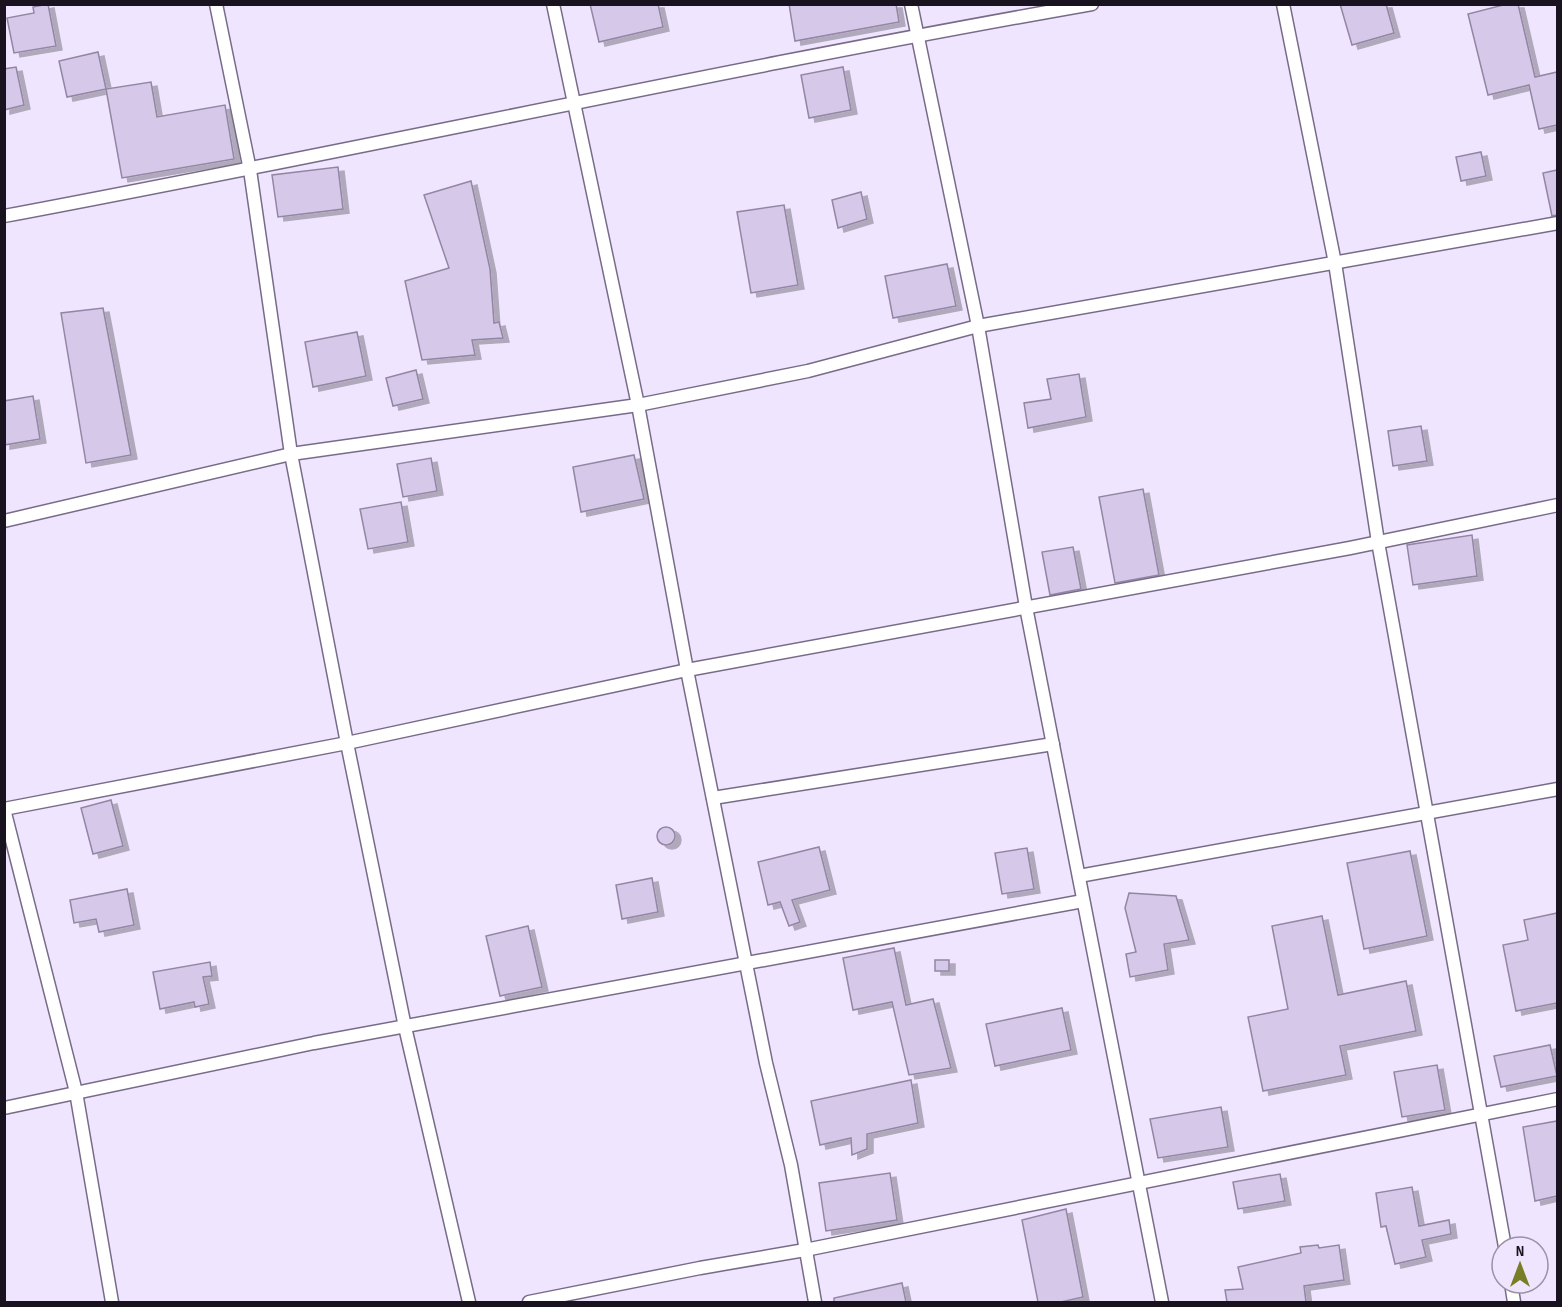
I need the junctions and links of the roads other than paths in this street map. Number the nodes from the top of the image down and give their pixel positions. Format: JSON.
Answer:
{"nodes":[{"id":1,"x":216,"y":4,"type":"edge"},
{"id":2,"x":553,"y":4,"type":"edge"},
{"id":3,"x":911,"y":4,"type":"edge"},
{"id":4,"x":1092,"y":4,"type":"edge"},
{"id":5,"x":1282,"y":4,"type":"edge"},
{"id":6,"x":916,"y":35,"type":"junction"},
{"id":7,"x":573,"y":103,"type":"junction"},
{"id":8,"x":250,"y":170,"type":"junction"},
{"id":9,"x":4,"y":216,"type":"edge"},
{"id":10,"x":1557,"y":223,"type":"edge"},
{"id":11,"x":1335,"y":263,"type":"junction"},
{"id":12,"x":978,"y":326,"type":"junction"},
{"id":13,"x":638,"y":405,"type":"junction"},
{"id":14,"x":291,"y":454,"type":"junction"},
{"id":15,"x":1557,"y":505,"type":"edge"},
{"id":16,"x":4,"y":521,"type":"edge"},
{"id":17,"x":1378,"y":542,"type":"junction"},
{"id":18,"x":1026,"y":607,"type":"junction"},
{"id":19,"x":687,"y":670,"type":"junction"},
{"id":20,"x":347,"y":743,"type":"junction"},
{"id":21,"x":1053,"y":744,"type":"junction"},
{"id":22,"x":1557,"y":789,"type":"edge"},
{"id":23,"x":713,"y":798,"type":"junction"},
{"id":24,"x":5,"y":809,"type":"edge"},
{"id":25,"x":1428,"y":815,"type":"junction"},
{"id":26,"x":1079,"y":876,"type":"junction"},
{"id":27,"x":1083,"y":901,"type":"junction"},
{"id":28,"x":746,"y":962,"type":"junction"},
{"id":29,"x":405,"y":1027,"type":"junction"},
{"id":30,"x":76,"y":1092,"type":"junction"},
{"id":31,"x":1557,"y":1099,"type":"edge"},
{"id":32,"x":4,"y":1108,"type":"edge"},
{"id":33,"x":1483,"y":1114,"type":"junction"},
{"id":34,"x":1137,"y":1184,"type":"junction"},
{"id":35,"x":1503,"y":1235,"type":"edge"},
{"id":36,"x":805,"y":1250,"type":"junction"},
{"id":37,"x":112,"y":1302,"type":"edge"},
{"id":38,"x":469,"y":1302,"type":"edge"},
{"id":39,"x":530,"y":1302,"type":"edge"},
{"id":40,"x":815,"y":1302,"type":"edge"},
{"id":41,"x":1162,"y":1302,"type":"edge"}],
"edges":[{"from":1,"to":8,"type":"street"},
{"from":2,"to":7,"type":"street"},
{"from":3,"to":6,"type":"street"},
{"from":4,"to":6,"type":"street"},
{"from":5,"to":11,"type":"street"},
{"from":6,"to":7,"type":"street"},
{"from":6,"to":12,"type":"street"},
{"from":7,"to":8,"type":"street"},
{"from":7,"to":13,"type":"street"},
{"from":8,"to":9,"type":"street"},
{"from":8,"to":14,"type":"street"},
{"from":10,"to":11,"type":"street"},
{"from":11,"to":12,"type":"street"},
{"from":11,"to":17,"type":"street"},
{"from":12,"to":13,"type":"street"},
{"from":12,"to":18,"type":"street"},
{"from":13,"to":14,"type":"street"},
{"from":13,"to":19,"type":"street"},
{"from":14,"to":16,"type":"street"},
{"from":14,"to":20,"type":"street"},
{"from":15,"to":17,"type":"street"},
{"from":17,"to":18,"type":"street"},
{"from":17,"to":25,"type":"street"},
{"from":18,"to":19,"type":"street"},
{"from":18,"to":21,"type":"street"},
{"from":19,"to":20,"type":"street"},
{"from":19,"to":23,"type":"street"},
{"from":20,"to":24,"type":"street"},
{"from":20,"to":29,"type":"street"},
{"from":21,"to":23,"type":"street"},
{"from":21,"to":26,"type":"street"},
{"from":22,"to":25,"type":"street"},
{"from":23,"to":28,"type":"street"},
{"from":24,"to":30,"type":"street"},
{"from":25,"to":26,"type":"street"},
{"from":25,"to":33,"type":"street"},
{"from":26,"to":27,"type":"street"},
{"from":27,"to":28,"type":"street"},
{"from":27,"to":34,"type":"street"},
{"from":28,"to":29,"type":"street"},
{"from":28,"to":36,"type":"street"},
{"from":29,"to":30,"type":"street"},
{"from":29,"to":38,"type":"street"},
{"from":30,"to":32,"type":"street"},
{"from":30,"to":37,"type":"street"},
{"from":31,"to":33,"type":"street"},
{"from":33,"to":34,"type":"street"},
{"from":33,"to":35,"type":"street"},
{"from":34,"to":36,"type":"street"},
{"from":34,"to":41,"type":"street"},
{"from":36,"to":39,"type":"street"},
{"from":36,"to":40,"type":"street"}]}
